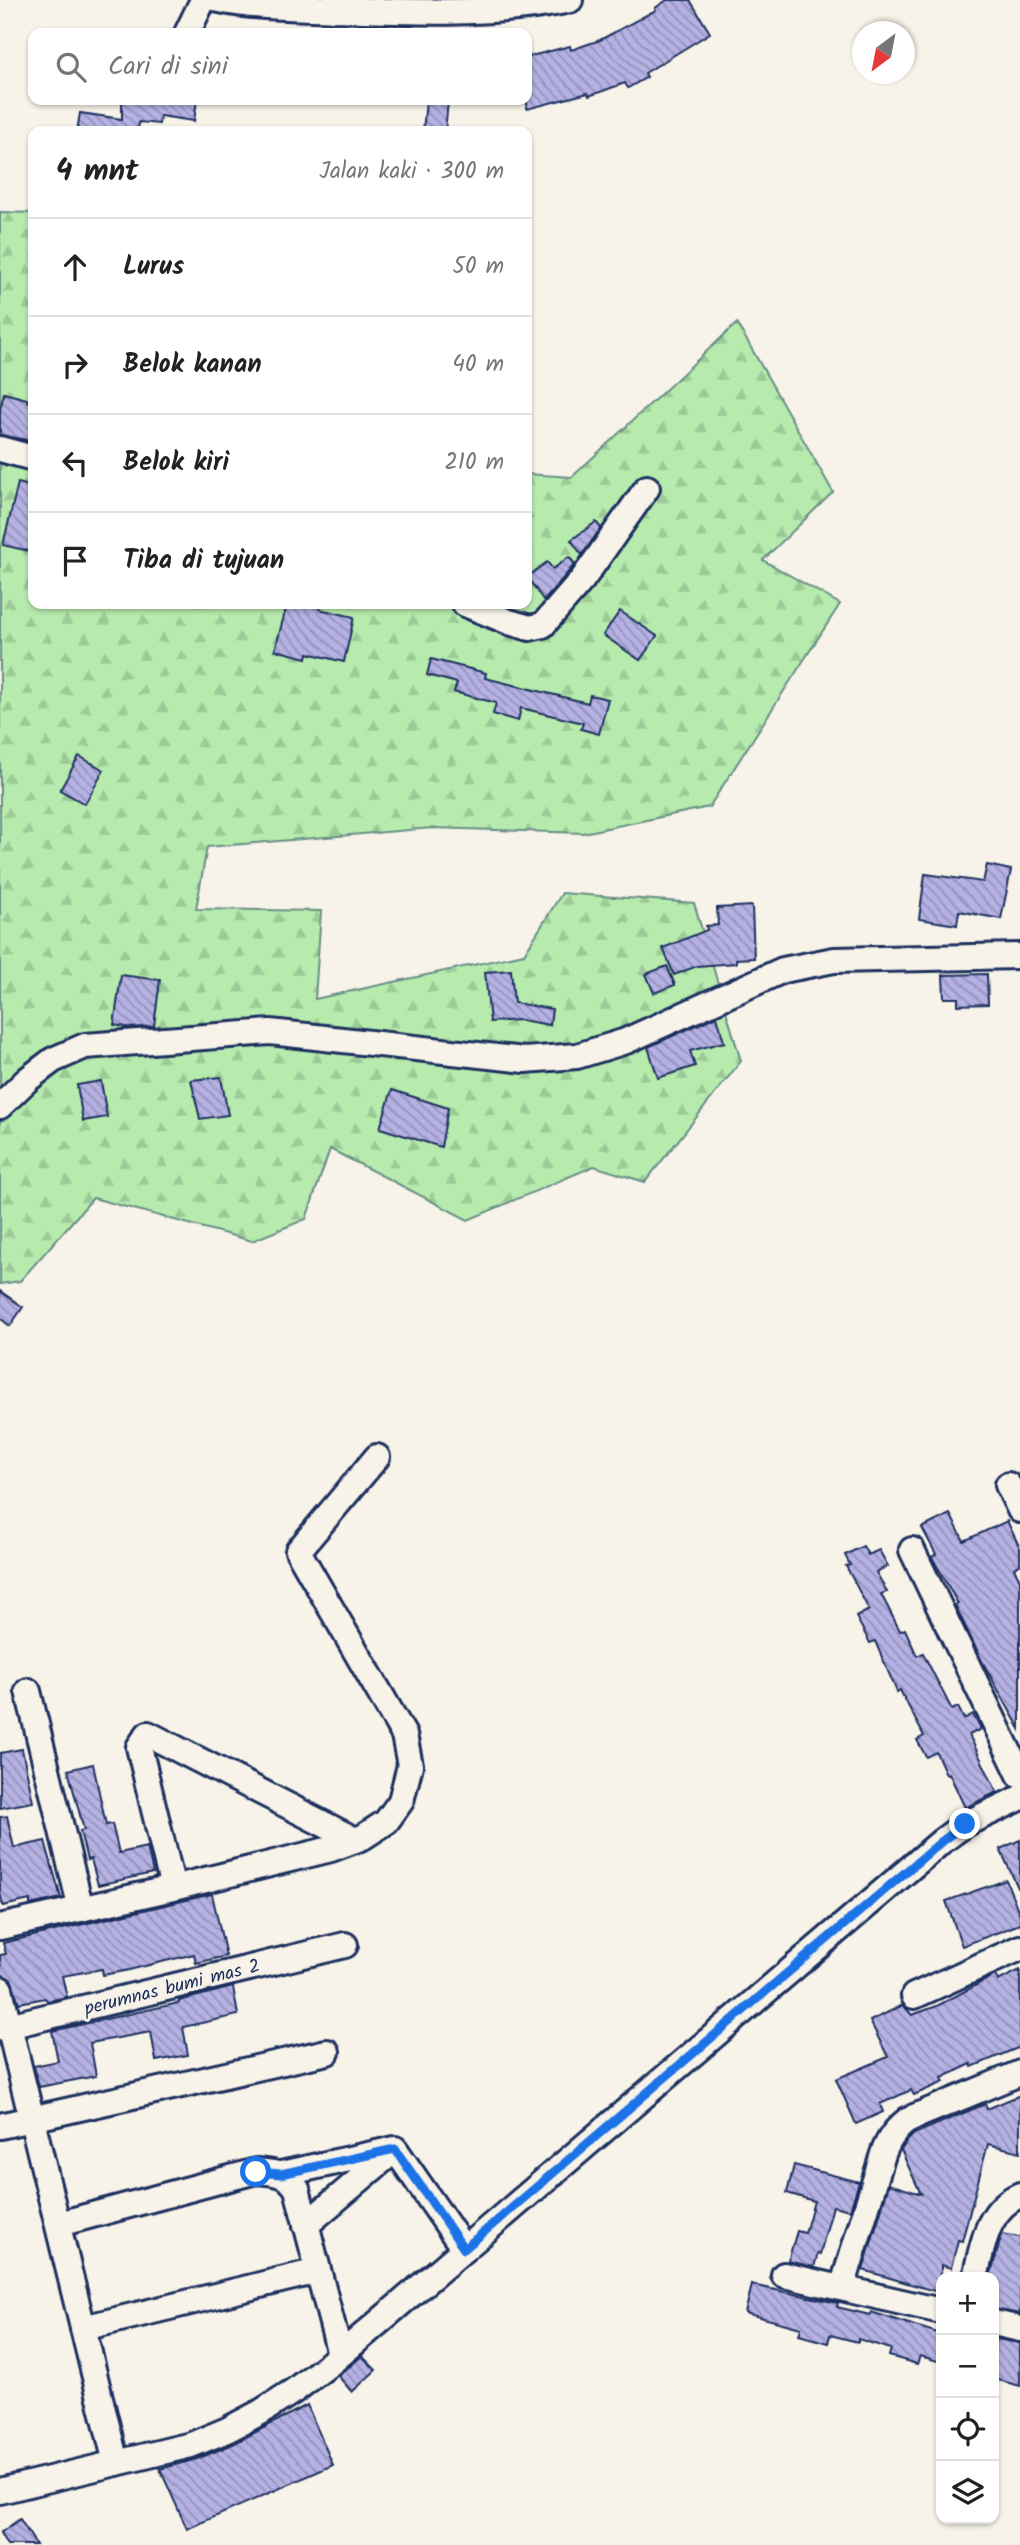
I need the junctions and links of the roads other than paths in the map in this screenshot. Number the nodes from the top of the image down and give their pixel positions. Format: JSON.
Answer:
{"nodes":[{"id":1,"x":203,"y":0,"type":"edge"},
{"id":2,"x":570,"y":0,"type":"edge"},
{"id":3,"x":236,"y":2,"type":"edge"},
{"id":4,"x":189,"y":28,"type":"edge"},
{"id":5,"x":0,"y":449,"type":"edge"},
{"id":6,"x":28,"y":457,"type":"edge"},
{"id":7,"x":647,"y":488,"type":"dead end"},
{"id":8,"x":477,"y":609,"type":"edge"},
{"id":9,"x":1020,"y":956,"type":"edge"},
{"id":10,"x":0,"y":1106,"type":"edge"},
{"id":11,"x":377,"y":1457,"type":"dead end"},
{"id":12,"x":1008,"y":1485,"type":"dead end"},
{"id":13,"x":1020,"y":1510,"type":"edge"},
{"id":14,"x":912,"y":1550,"type":"dead end"},
{"id":15,"x":28,"y":1691,"type":"dead end"},
{"id":16,"x":1020,"y":1774,"type":"edge"},
{"id":17,"x":1020,"y":1798,"type":"edge"},
{"id":18,"x":355,"y":1840,"type":"junction"},
{"id":19,"x":173,"y":1888,"type":"junction"},
{"id":20,"x":81,"y":1909,"type":"junction"},
{"id":21,"x":0,"y":1927,"type":"edge"},
{"id":22,"x":345,"y":1945,"type":"dead end"},
{"id":23,"x":1020,"y":1948,"type":"edge"},
{"id":24,"x":0,"y":1989,"type":"edge"},
{"id":25,"x":914,"y":1996,"type":"dead end"},
{"id":26,"x":4,"y":2027,"type":"edge"},
{"id":27,"x":327,"y":2052,"type":"dead end"},
{"id":28,"x":1020,"y":2073,"type":"edge"},
{"id":29,"x":33,"y":2118,"type":"junction"},
{"id":30,"x":0,"y":2126,"type":"edge"},
{"id":31,"x":395,"y":2149,"type":"junction"},
{"id":32,"x":281,"y":2174,"type":"junction"},
{"id":33,"x":1020,"y":2195,"type":"edge"},
{"id":34,"x":1009,"y":2213,"type":"edge"},
{"id":35,"x":59,"y":2224,"type":"junction"},
{"id":36,"x":306,"y":2225,"type":"junction"},
{"id":37,"x":464,"y":2249,"type":"junction"},
{"id":38,"x":318,"y":2271,"type":"junction"},
{"id":39,"x":976,"y":2272,"type":"edge"},
{"id":40,"x":784,"y":2274,"type":"dead end"},
{"id":41,"x":842,"y":2288,"type":"junction"},
{"id":42,"x":936,"y":2310,"type":"edge"},
{"id":43,"x":999,"y":2324,"type":"edge"},
{"id":44,"x":83,"y":2328,"type":"junction"},
{"id":45,"x":1020,"y":2329,"type":"edge"},
{"id":46,"x":340,"y":2354,"type":"junction"},
{"id":47,"x":116,"y":2462,"type":"junction"},
{"id":48,"x":0,"y":2491,"type":"edge"}],
"edges":[{"from":1,"to":4,"type":"street"},
{"from":2,"to":3,"type":"street"},
{"from":5,"to":6,"type":"street"},
{"from":7,"to":8,"type":"street"},
{"from":9,"to":10,"type":"street"},
{"from":11,"to":18,"type":"street"},
{"from":12,"to":13,"type":"street"},
{"from":14,"to":16,"type":"street"},
{"from":15,"to":20,"type":"street"},
{"from":17,"to":37,"type":"street"},
{"from":18,"to":19,"type":"street"},
{"from":18,"to":19,"type":"street"},
{"from":19,"to":20,"type":"street"},
{"from":20,"to":21,"type":"street"},
{"from":22,"to":26,"type":"street","name":"perumnas bumi mas 2"},
{"from":23,"to":25,"type":"street"},
{"from":24,"to":26,"type":"street"},
{"from":26,"to":29,"type":"street"},
{"from":27,"to":29,"type":"street"},
{"from":28,"to":41,"type":"street"},
{"from":29,"to":30,"type":"street"},
{"from":29,"to":35,"type":"street"},
{"from":31,"to":32,"type":"street"},
{"from":31,"to":36,"type":"street"},
{"from":31,"to":37,"type":"street"},
{"from":32,"to":35,"type":"street"},
{"from":32,"to":36,"type":"street"},
{"from":33,"to":34,"type":"street"},
{"from":34,"to":39,"type":"street"},
{"from":35,"to":44,"type":"street"},
{"from":36,"to":38,"type":"street"},
{"from":37,"to":46,"type":"street"},
{"from":38,"to":44,"type":"street"},
{"from":38,"to":46,"type":"street"},
{"from":40,"to":41,"type":"street"},
{"from":41,"to":42,"type":"street"},
{"from":43,"to":45,"type":"street"},
{"from":44,"to":47,"type":"street"},
{"from":46,"to":47,"type":"street"},
{"from":47,"to":48,"type":"street"}]}
